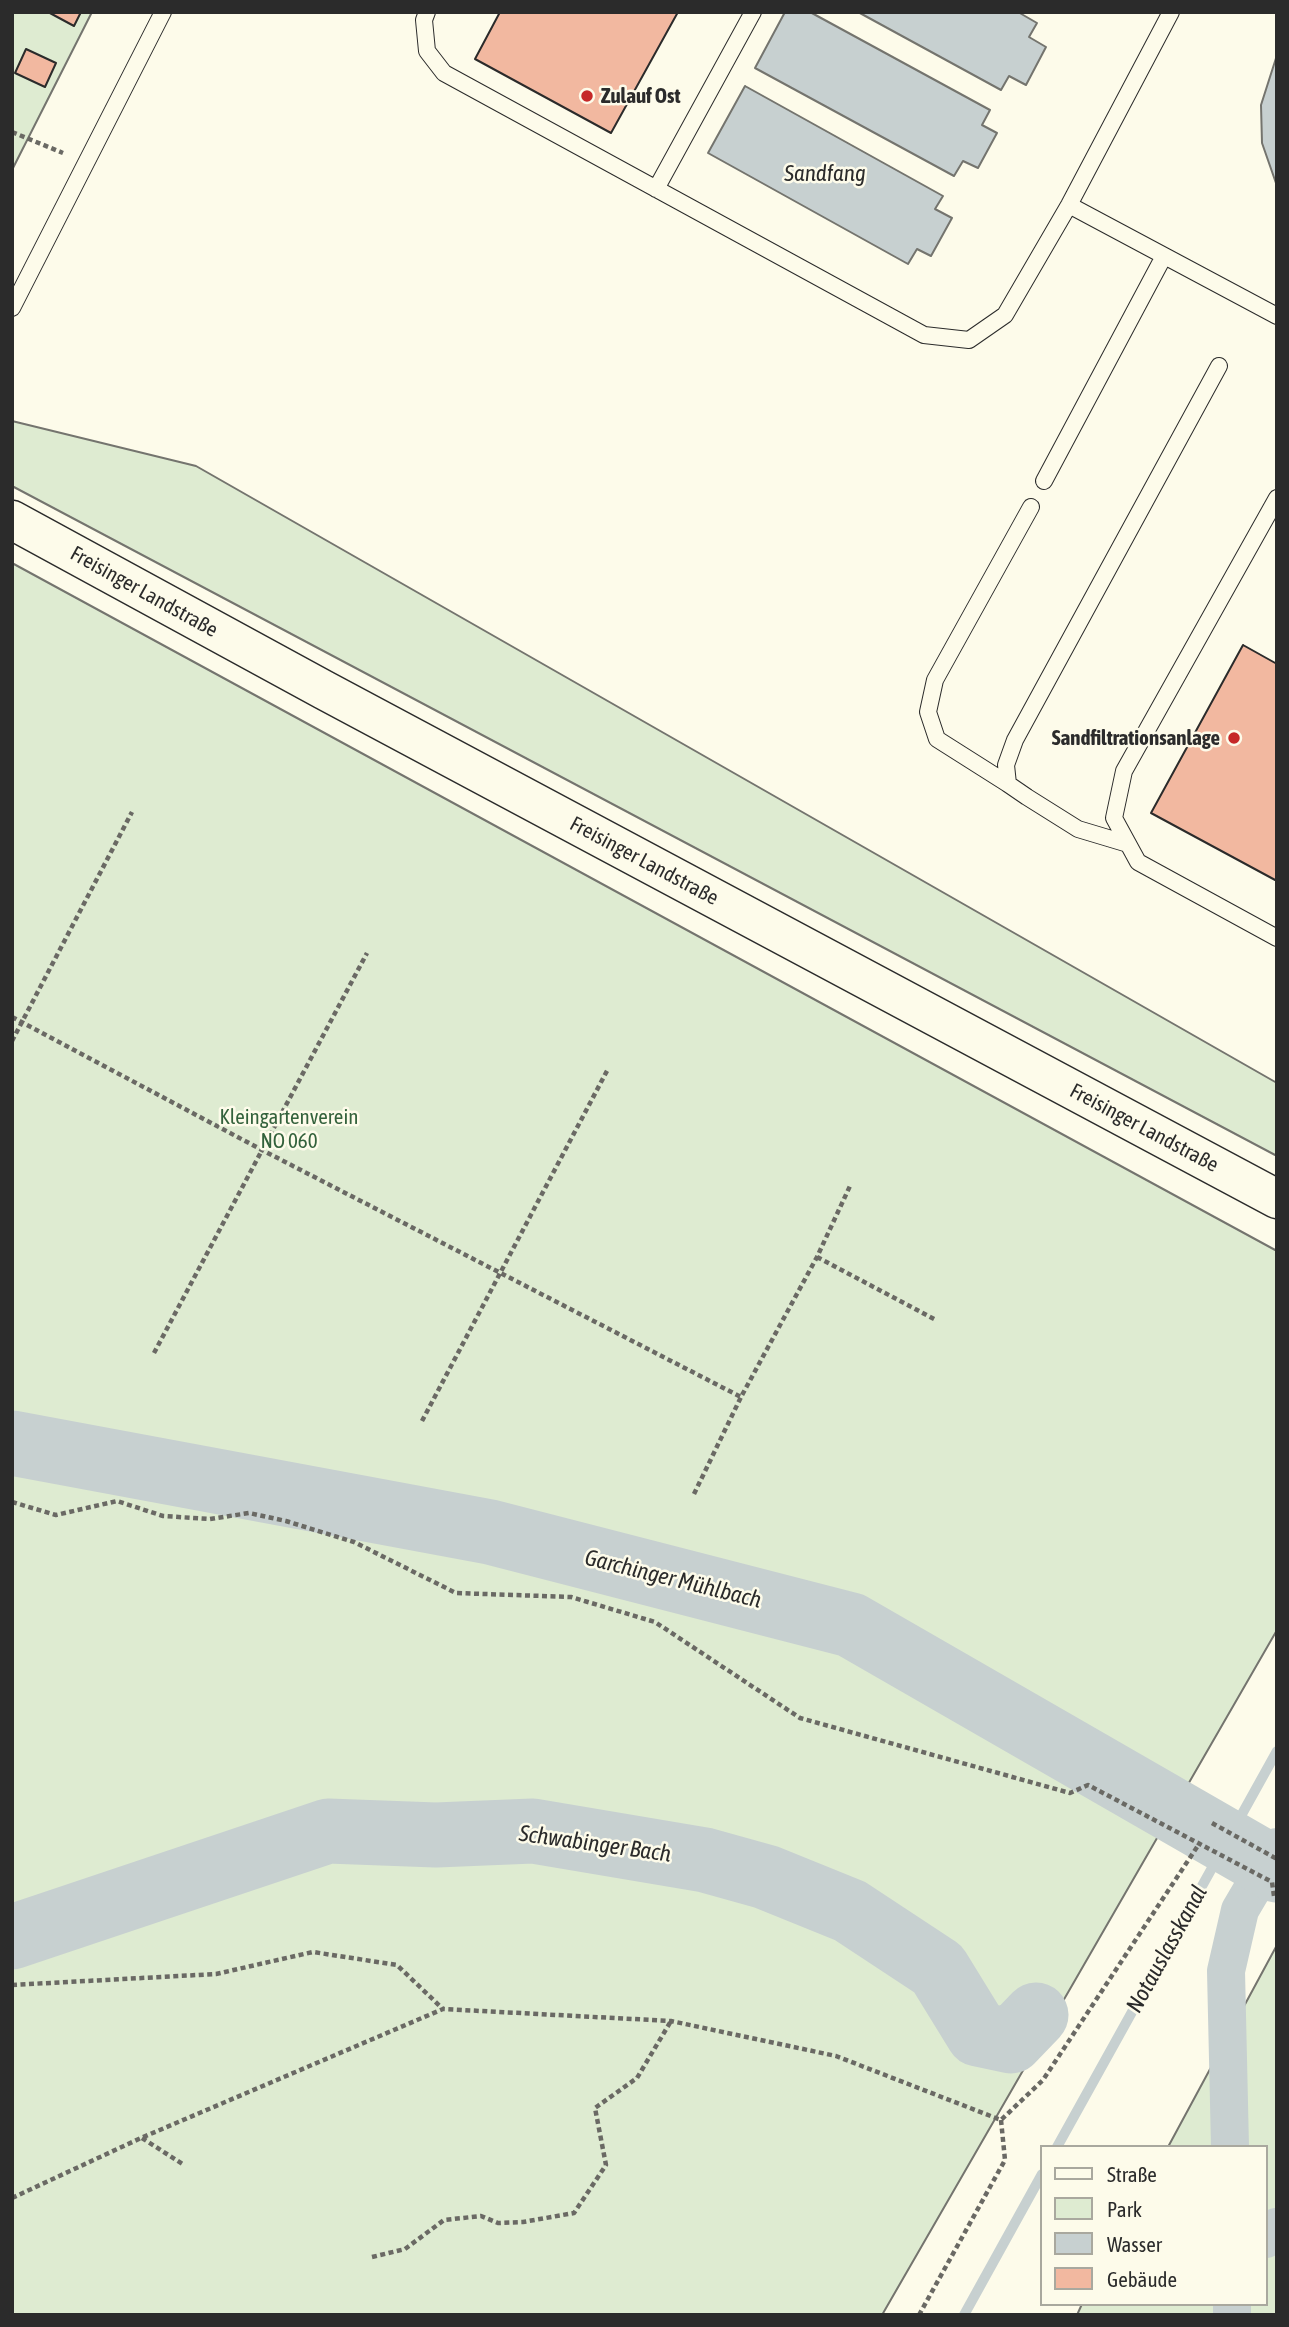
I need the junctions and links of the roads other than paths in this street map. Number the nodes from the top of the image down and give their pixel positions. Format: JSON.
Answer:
{"nodes":[{"id":1,"x":163,"y":12,"type":"edge"},
{"id":2,"x":427,"y":12,"type":"edge"},
{"id":3,"x":753,"y":12,"type":"edge"},
{"id":4,"x":1171,"y":12,"type":"edge"},
{"id":5,"x":656,"y":188,"type":"junction"},
{"id":6,"x":1069,"y":205,"type":"junction"},
{"id":7,"x":1164,"y":256,"type":"junction"},
{"id":8,"x":12,"y":308,"type":"edge"},
{"id":9,"x":1277,"y":316,"type":"edge"},
{"id":10,"x":1219,"y":366,"type":"dead end"},
{"id":11,"x":1044,"y":481,"type":"dead end"},
{"id":12,"x":1277,"y":498,"type":"edge"},
{"id":13,"x":1031,"y":507,"type":"dead end"},
{"id":14,"x":12,"y":520,"type":"edge"},
{"id":15,"x":1008,"y":784,"type":"junction"},
{"id":16,"x":1128,"y":844,"type":"junction"},
{"id":17,"x":1277,"y":938,"type":"edge"},
{"id":18,"x":1277,"y":1199,"type":"edge"}],
"edges":[{"from":1,"to":8,"type":"lane"},
{"from":2,"to":5,"type":"lane"},
{"from":3,"to":5,"type":"lane"},
{"from":4,"to":6,"type":"lane"},
{"from":5,"to":6,"type":"lane"},
{"from":6,"to":7,"type":"lane"},
{"from":7,"to":9,"type":"lane"},
{"from":7,"to":11,"type":"lane"},
{"from":10,"to":15,"type":"lane"},
{"from":12,"to":16,"type":"lane"},
{"from":13,"to":15,"type":"lane"},
{"from":14,"to":18,"type":"main road","name":"Freisinger Landstraße"},
{"from":15,"to":16,"type":"lane"},
{"from":16,"to":17,"type":"lane"}]}
